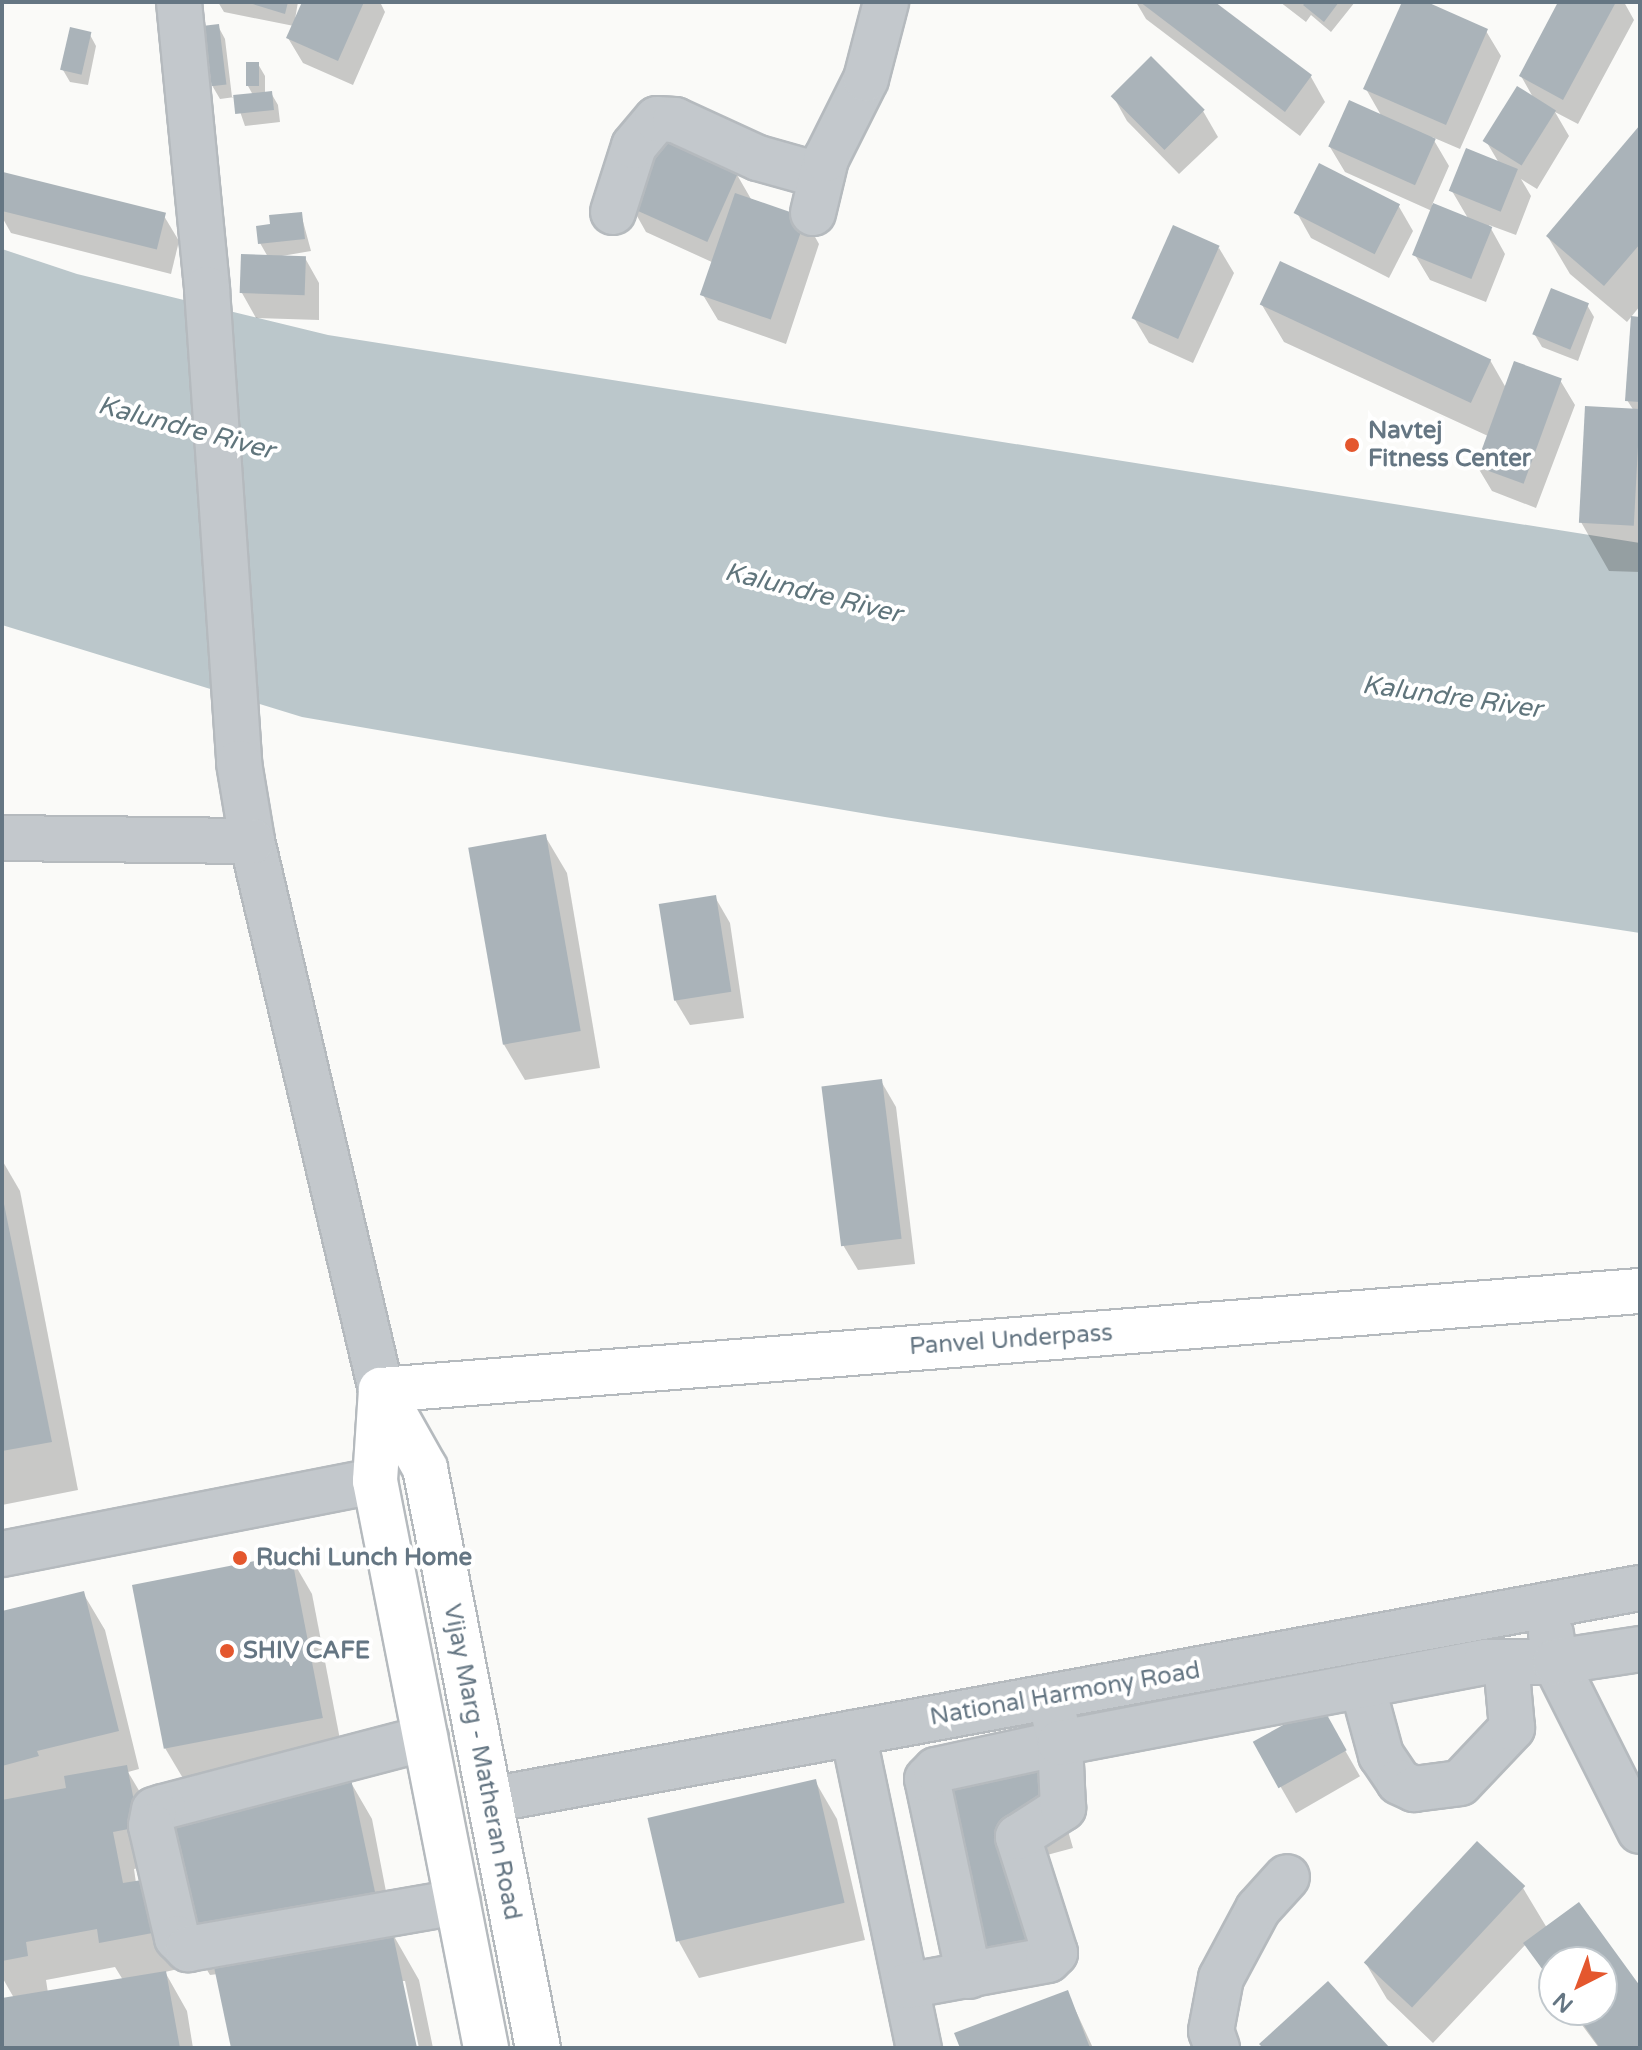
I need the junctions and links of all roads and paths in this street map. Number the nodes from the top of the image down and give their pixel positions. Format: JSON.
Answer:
{"nodes":[{"id":1,"x":886,"y":2,"type":"edge"},
{"id":2,"x":172,"y":4,"type":"edge"},
{"id":3,"x":613,"y":212,"type":"dead end"},
{"id":4,"x":2,"y":838,"type":"edge"},
{"id":5,"x":252,"y":841,"type":"junction"},
{"id":6,"x":1640,"y":1291,"type":"edge"},
{"id":7,"x":381,"y":1390,"type":"junction"},
{"id":8,"x":375,"y":1481,"type":"junction"},
{"id":9,"x":2,"y":1554,"type":"edge"},
{"id":10,"x":1640,"y":1588,"type":"edge"},
{"id":11,"x":1545,"y":1606,"type":"junction"},
{"id":12,"x":1640,"y":1649,"type":"edge"},
{"id":13,"x":1506,"y":1662,"type":"junction"},
{"id":14,"x":1555,"y":1662,"type":"junction"},
{"id":15,"x":1362,"y":1685,"type":"junction"},
{"id":16,"x":1050,"y":1697,"type":"junction"},
{"id":17,"x":853,"y":1733,"type":"junction"},
{"id":18,"x":426,"y":1738,"type":"junction"},
{"id":19,"x":1060,"y":1743,"type":"junction"},
{"id":20,"x":490,"y":1800,"type":"junction"},
{"id":21,"x":1640,"y":1831,"type":"edge"},
{"id":22,"x":1287,"y":1877,"type":"dead end"},
{"id":23,"x":458,"y":1902,"type":"junction"},
{"id":24,"x":969,"y":1976,"type":"junction"},
{"id":25,"x":906,"y":1986,"type":"junction"},
{"id":26,"x":486,"y":2048,"type":"edge"},
{"id":27,"x":538,"y":2048,"type":"edge"},
{"id":28,"x":919,"y":2048,"type":"edge"},
{"id":29,"x":1217,"y":2048,"type":"edge"}],
"edges":[{"from":1,"to":3,"type":"street"},
{"from":2,"to":5,"type":"street"},
{"from":4,"to":5,"type":"street"},
{"from":5,"to":7,"type":"street"},
{"from":6,"to":7,"type":"main road","name":"Panvel Underpass"},
{"from":7,"to":8,"type":"main road","name":"Vijay Marg - Matheran Road"},
{"from":7,"to":20,"type":"main road","name":"Vijay Marg - Matheran Road"},
{"from":8,"to":9,"type":"street"},
{"from":8,"to":18,"type":"main road","name":"Vijay Marg - Matheran Road"},
{"from":10,"to":11,"type":"street","name":"National Harmony Road"},
{"from":11,"to":14,"type":"street"},
{"from":11,"to":16,"type":"street","name":"National Harmony Road"},
{"from":12,"to":14,"type":"street"},
{"from":13,"to":14,"type":"street"},
{"from":13,"to":15,"type":"street"},
{"from":13,"to":15,"type":"street"},
{"from":14,"to":21,"type":"street"},
{"from":15,"to":19,"type":"street"},
{"from":16,"to":17,"type":"street","name":"National Harmony Road"},
{"from":16,"to":19,"type":"street"},
{"from":17,"to":20,"type":"street","name":"National Harmony Road"},
{"from":17,"to":25,"type":"street"},
{"from":18,"to":23,"type":"main road","name":"Vijay Marg - Matheran Road"},
{"from":18,"to":23,"type":"street"},
{"from":19,"to":24,"type":"street"},
{"from":19,"to":24,"type":"street"},
{"from":20,"to":27,"type":"main road","name":"Vijay Marg - Matheran Road"},
{"from":22,"to":29,"type":"street"},
{"from":23,"to":26,"type":"main road","name":"Vijay Marg - Matheran Road"},
{"from":24,"to":25,"type":"street"},
{"from":25,"to":28,"type":"street"}]}
